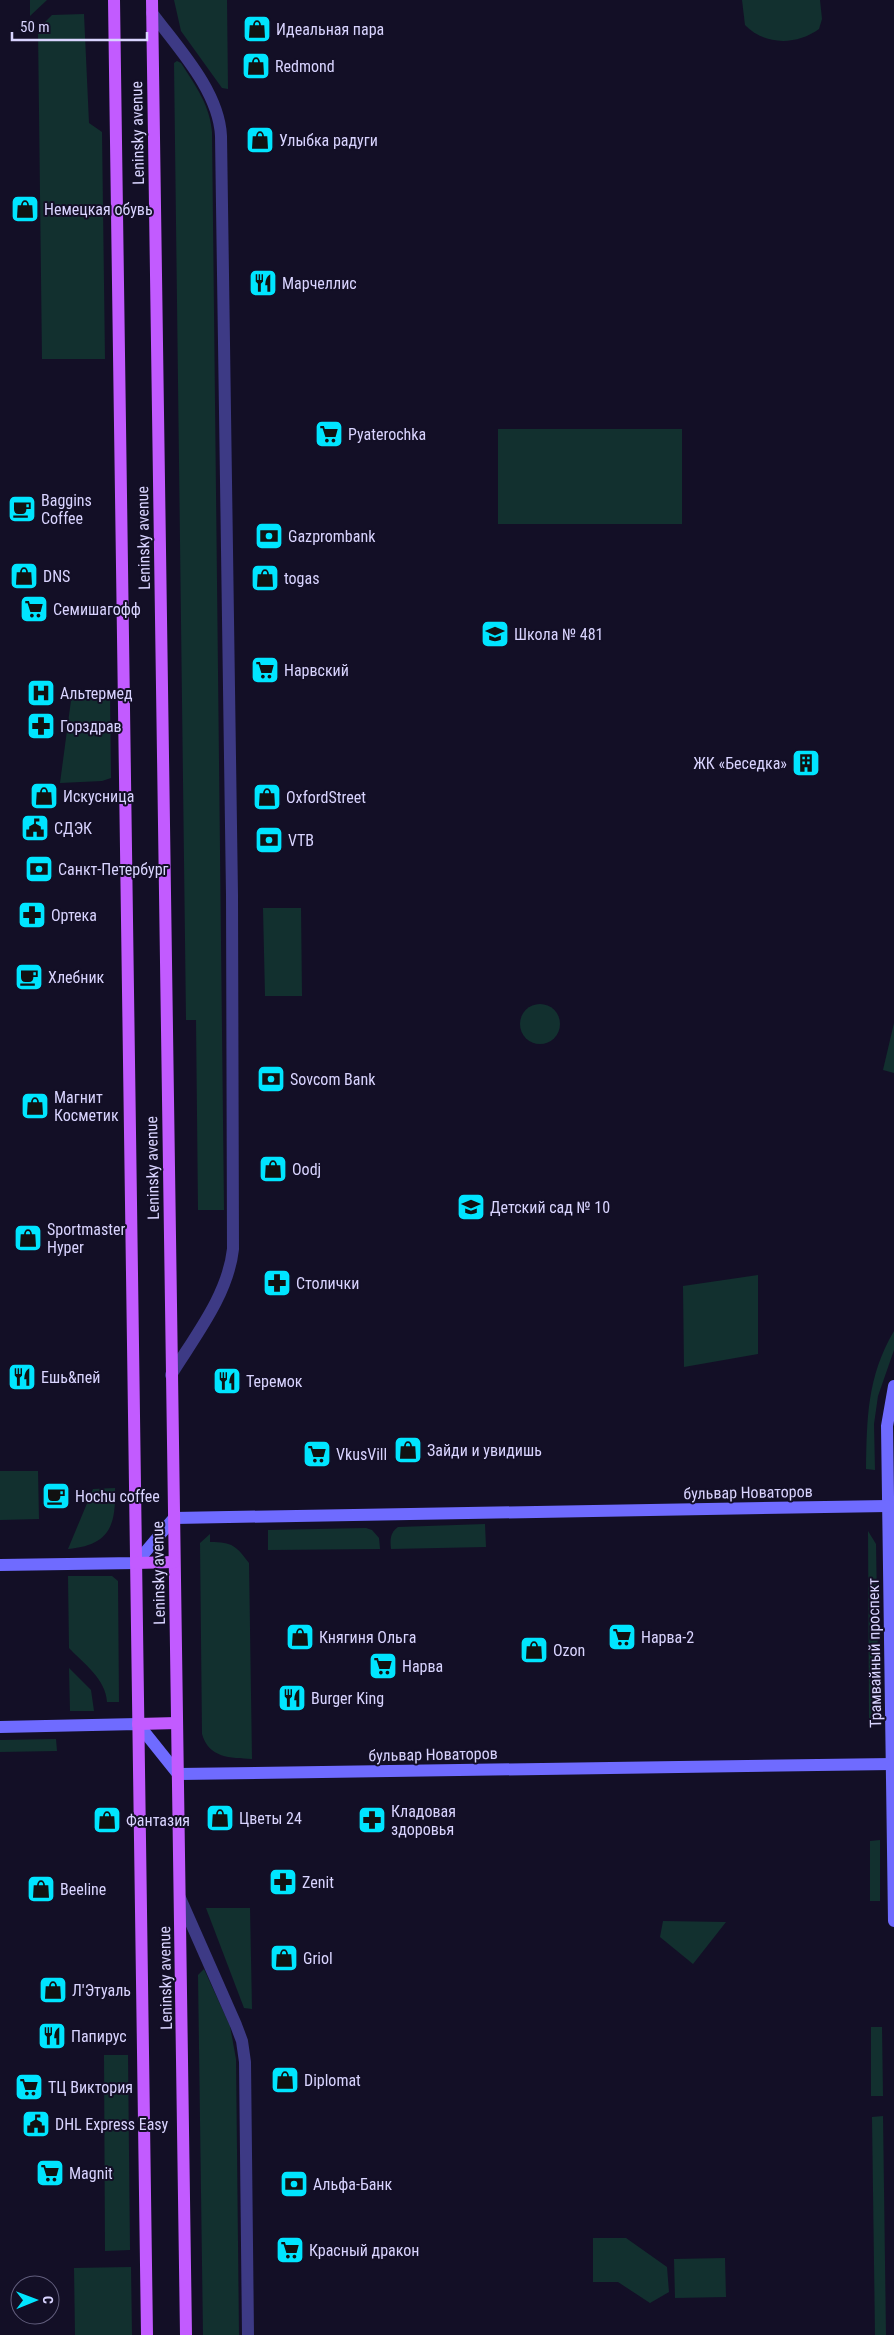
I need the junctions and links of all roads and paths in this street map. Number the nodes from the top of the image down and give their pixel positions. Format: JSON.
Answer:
{"nodes":[{"id":1,"x":114,"y":0,"type":"edge"},
{"id":2,"x":152,"y":6,"type":"edge"},
{"id":3,"x":171,"y":1375,"type":"junction"},
{"id":4,"x":894,"y":1386,"type":"edge"},
{"id":5,"x":888,"y":1506,"type":"junction"},
{"id":6,"x":174,"y":1518,"type":"junction"},
{"id":7,"x":174,"y":1562,"type":"junction"},
{"id":8,"x":136,"y":1563,"type":"junction"},
{"id":9,"x":0,"y":1565,"type":"edge"},
{"id":10,"x":138,"y":1724,"type":"junction"},
{"id":11,"x":177,"y":1724,"type":"junction"},
{"id":12,"x":0,"y":1727,"type":"edge"},
{"id":13,"x":892,"y":1764,"type":"junction"},
{"id":14,"x":178,"y":1774,"type":"junction"},
{"id":15,"x":893,"y":1788,"type":"edge"},
{"id":16,"x":180,"y":1898,"type":"junction"},
{"id":17,"x":894,"y":1921,"type":"edge"},
{"id":18,"x":147,"y":2335,"type":"edge"},
{"id":19,"x":186,"y":2335,"type":"edge"},
{"id":20,"x":248,"y":2335,"type":"edge"}],
"edges":[{"from":1,"to":8,"type":"main road","name":"Leninsky avenue"},
{"from":2,"to":3,"type":"main road","name":"Leninsky avenue"},
{"from":2,"to":3,"type":"street"},
{"from":3,"to":6,"type":"main road","name":"Leninsky avenue"},
{"from":4,"to":5,"type":"street","name":"Трамвайный проспект"},
{"from":5,"to":6,"type":"street","name":"бульвар Новаторов"},
{"from":5,"to":13,"type":"street","name":"Трамвайный проспект"},
{"from":6,"to":7,"type":"main road","name":"Leninsky avenue"},
{"from":6,"to":8,"type":"street"},
{"from":7,"to":8,"type":"main road"},
{"from":7,"to":11,"type":"main road","name":"Leninsky avenue"},
{"from":8,"to":9,"type":"street"},
{"from":8,"to":10,"type":"main road","name":"Leninsky avenue"},
{"from":10,"to":11,"type":"main road"},
{"from":10,"to":12,"type":"street"},
{"from":10,"to":14,"type":"street"},
{"from":10,"to":18,"type":"main road","name":"Leninsky avenue"},
{"from":11,"to":14,"type":"main road","name":"Leninsky avenue"},
{"from":13,"to":14,"type":"street","name":"бульвар Новаторов"},
{"from":13,"to":15,"type":"street","name":"Трамвайный проспект"},
{"from":14,"to":16,"type":"main road","name":"Leninsky avenue"},
{"from":15,"to":17,"type":"street","name":"Трамвайный проспект"},
{"from":16,"to":19,"type":"main road","name":"Leninsky avenue"},
{"from":16,"to":20,"type":"street"}]}
